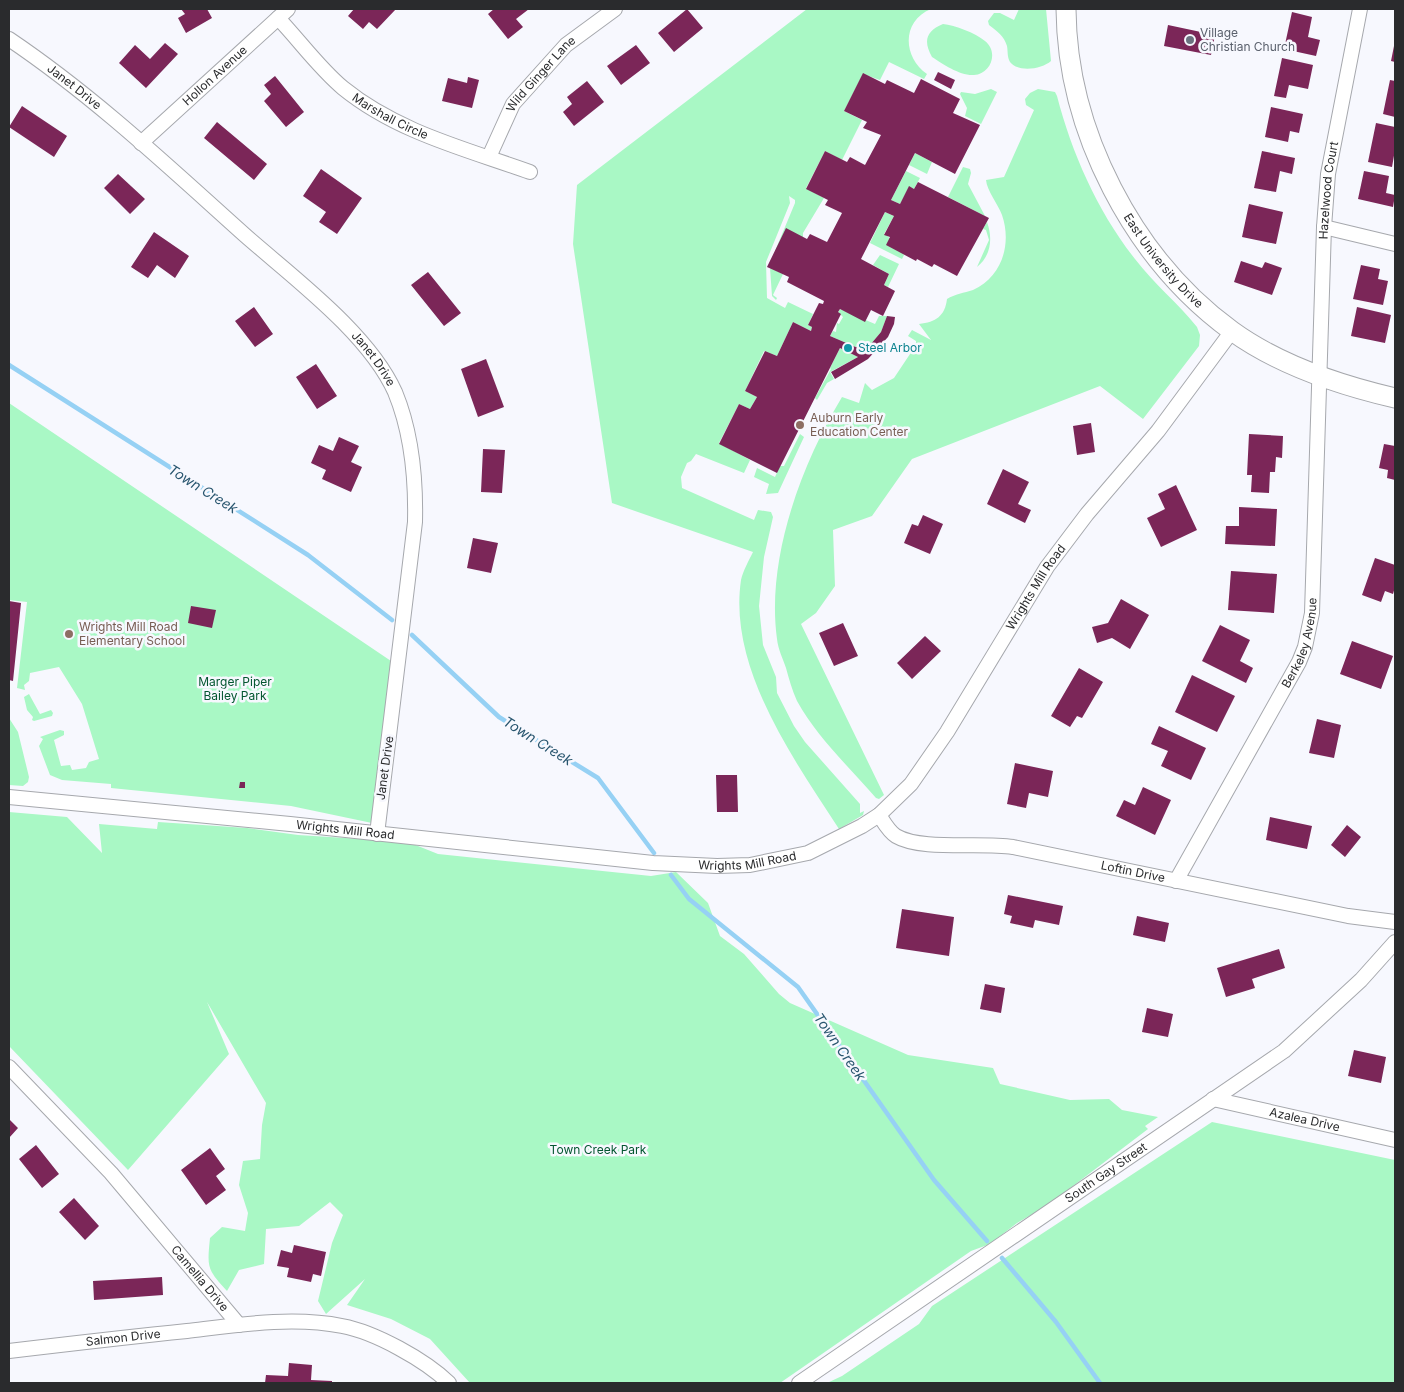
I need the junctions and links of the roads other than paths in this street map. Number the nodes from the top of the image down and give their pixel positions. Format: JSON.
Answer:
{"nodes":[{"id":1,"x":615,"y":9,"type":"edge"},
{"id":2,"x":1066,"y":9,"type":"edge"},
{"id":3,"x":1360,"y":9,"type":"edge"},
{"id":4,"x":283,"y":13,"type":"edge"},
{"id":5,"x":9,"y":40,"type":"edge"},
{"id":6,"x":141,"y":143,"type":"junction"},
{"id":7,"x":488,"y":157,"type":"junction"},
{"id":8,"x":530,"y":172,"type":"dead end"},
{"id":9,"x":1324,"y":227,"type":"junction"},
{"id":10,"x":1395,"y":244,"type":"edge"},
{"id":11,"x":1232,"y":331,"type":"junction"},
{"id":12,"x":1319,"y":375,"type":"junction"},
{"id":13,"x":1395,"y":398,"type":"edge"},
{"id":14,"x":9,"y":798,"type":"edge"},
{"id":15,"x":879,"y":815,"type":"junction"},
{"id":16,"x":377,"y":834,"type":"junction"},
{"id":17,"x":1176,"y":881,"type":"junction"},
{"id":18,"x":1395,"y":922,"type":"edge"},
{"id":19,"x":1395,"y":942,"type":"edge"},
{"id":20,"x":9,"y":1067,"type":"edge"},
{"id":21,"x":1213,"y":1099,"type":"junction"},
{"id":22,"x":1395,"y":1140,"type":"edge"},
{"id":23,"x":239,"y":1325,"type":"junction"},
{"id":24,"x":9,"y":1351,"type":"edge"},
{"id":25,"x":448,"y":1383,"type":"edge"},
{"id":26,"x":799,"y":1383,"type":"edge"}],
"edges":[{"from":1,"to":7,"type":"street","name":"Wild Ginger Lane"},
{"from":2,"to":11,"type":"main road","name":"East University Drive"},
{"from":3,"to":9,"type":"street","name":"Hazelwood Court"},
{"from":4,"to":6,"type":"street","name":"Hollon Avenue"},
{"from":4,"to":7,"type":"street","name":"Marshall Circle"},
{"from":5,"to":6,"type":"street","name":"Janet Drive"},
{"from":6,"to":16,"type":"street","name":"Janet Drive"},
{"from":7,"to":8,"type":"street","name":"Marshall Circle"},
{"from":9,"to":10,"type":"street"},
{"from":9,"to":12,"type":"street","name":"Hazelwood Court"},
{"from":11,"to":12,"type":"main road","name":"East University Drive"},
{"from":11,"to":15,"type":"street","name":"Wrights Mill Road"},
{"from":12,"to":13,"type":"main road","name":"East University Drive"},
{"from":12,"to":17,"type":"street","name":"Berkeley Avenue"},
{"from":14,"to":16,"type":"street","name":"Wrights Mill Road"},
{"from":15,"to":16,"type":"street","name":"Wrights Mill Road"},
{"from":15,"to":17,"type":"street","name":"Loftin Drive"},
{"from":17,"to":18,"type":"street","name":"Loftin Drive"},
{"from":19,"to":21,"type":"street","name":"South Gay Street"},
{"from":20,"to":23,"type":"street","name":"Camellia Drive"},
{"from":21,"to":22,"type":"street","name":"Azalea Drive"},
{"from":21,"to":26,"type":"street","name":"South Gay Street"},
{"from":23,"to":24,"type":"street","name":"Salmon Drive"},
{"from":23,"to":25,"type":"street"}]}
